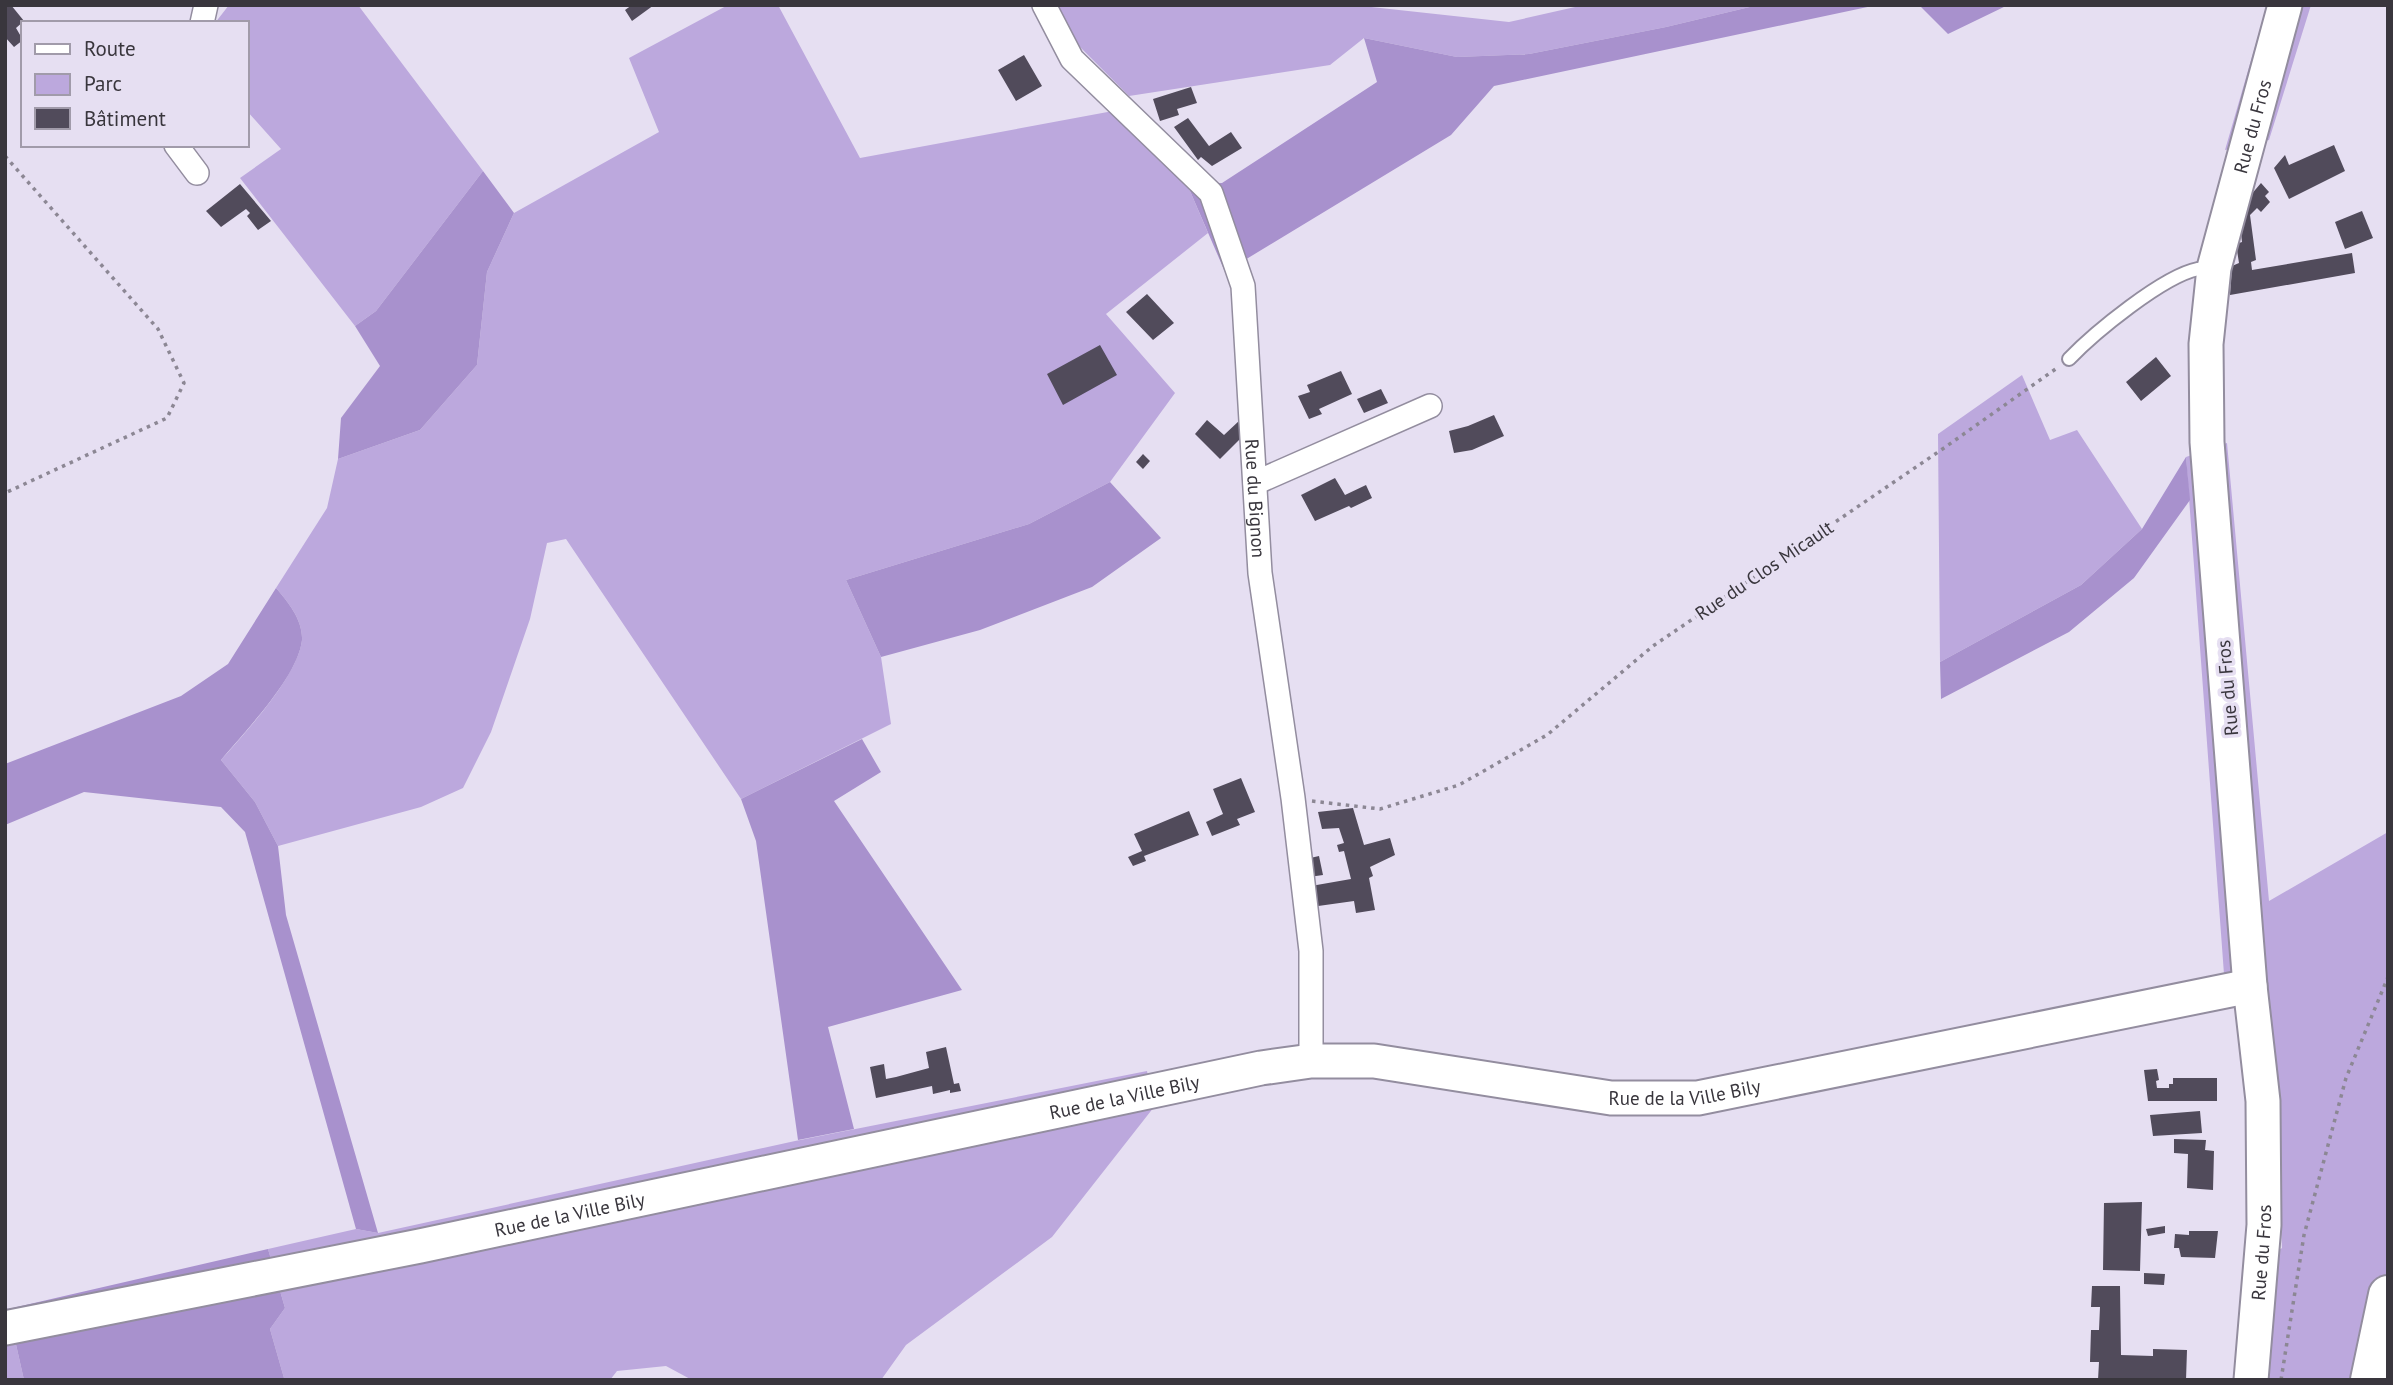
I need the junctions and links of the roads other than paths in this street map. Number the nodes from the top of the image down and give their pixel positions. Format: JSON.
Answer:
{"nodes":[{"id":1,"x":1044,"y":5,"type":"edge"},
{"id":2,"x":2285,"y":5,"type":"edge"},
{"id":3,"x":178,"y":147,"type":"edge"},
{"id":4,"x":197,"y":173,"type":"dead end"},
{"id":5,"x":2214,"y":268,"type":"junction"},
{"id":6,"x":2069,"y":359,"type":"road end"},
{"id":7,"x":1430,"y":406,"type":"dead end"},
{"id":8,"x":1255,"y":483,"type":"junction"},
{"id":9,"x":2250,"y":986,"type":"junction"},
{"id":10,"x":1311,"y":1061,"type":"junction"},
{"id":11,"x":2388,"y":1295,"type":"edge"},
{"id":12,"x":5,"y":1328,"type":"edge"},
{"id":13,"x":2251,"y":1380,"type":"edge"},
{"id":14,"x":2370,"y":1380,"type":"edge"}],
"edges":[{"from":1,"to":8,"type":"street","name":"Rue du Bignon"},
{"from":2,"to":5,"type":"street","name":"Rue du Fros"},
{"from":3,"to":4,"type":"street"},
{"from":5,"to":6,"type":"lane"},
{"from":5,"to":9,"type":"street","name":"Rue du Fros"},
{"from":7,"to":8,"type":"street"},
{"from":8,"to":10,"type":"street","name":"Rue du Bignon"},
{"from":9,"to":10,"type":"street","name":"Rue de la Ville Bily"},
{"from":9,"to":13,"type":"street","name":"Rue du Fros"},
{"from":10,"to":12,"type":"street","name":"Rue de la Ville Bily"},
{"from":11,"to":14,"type":"highway"}]}
